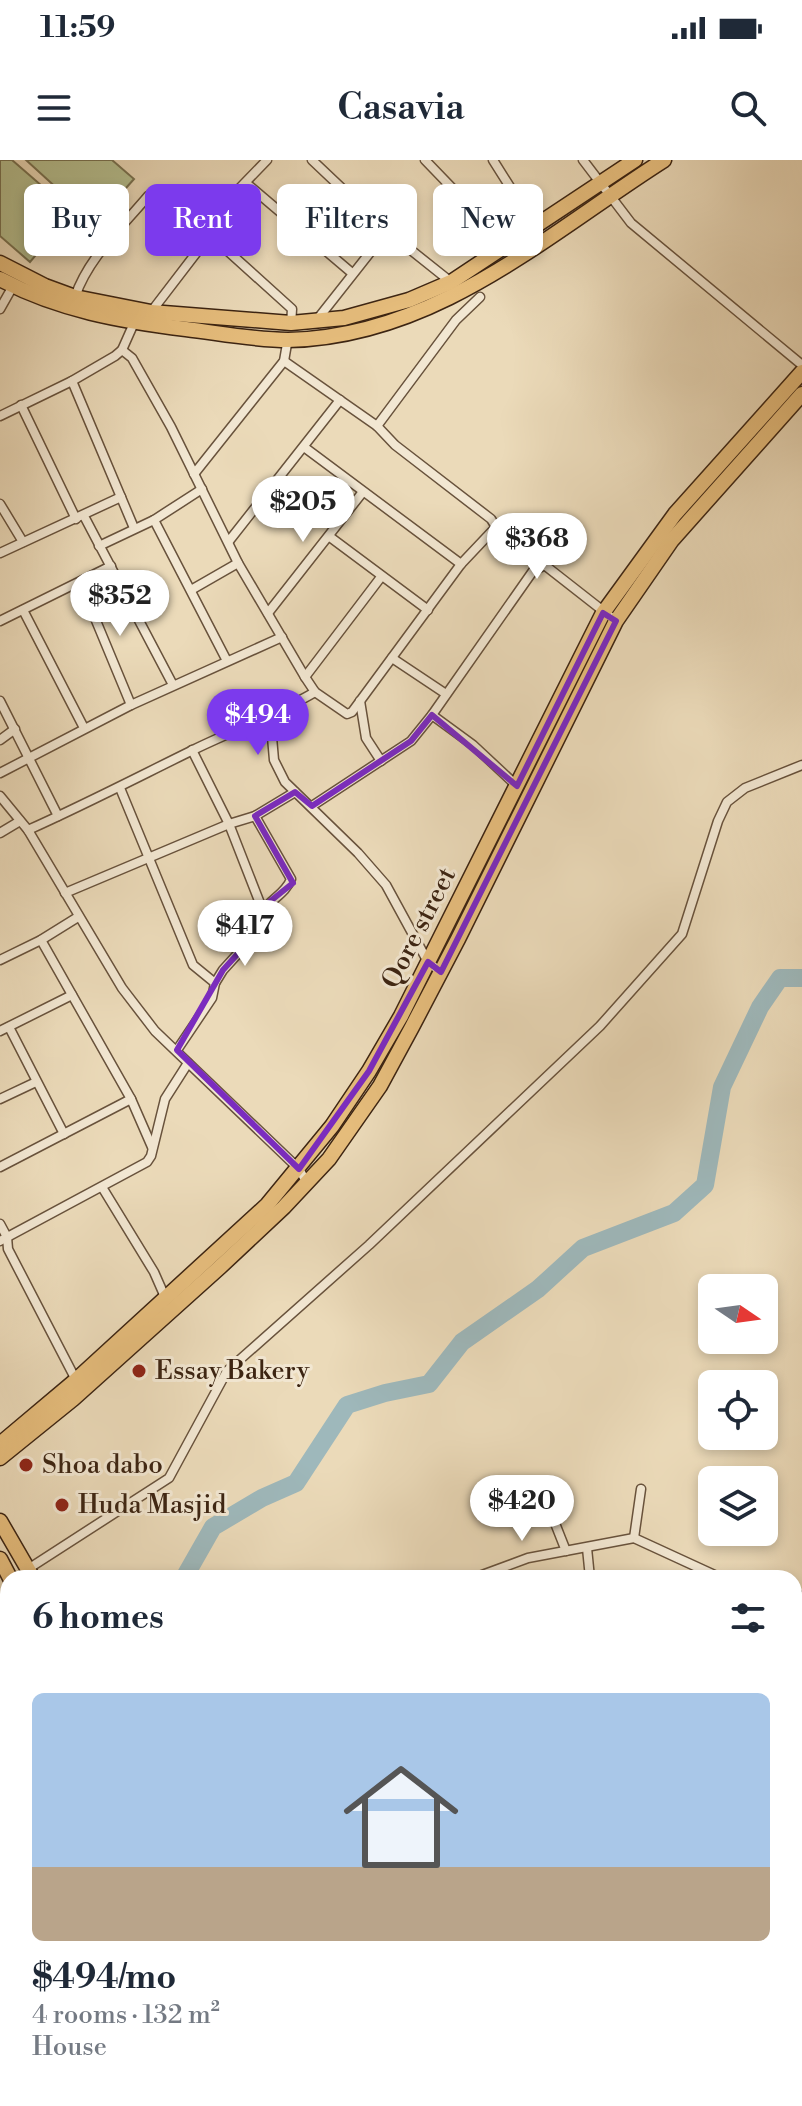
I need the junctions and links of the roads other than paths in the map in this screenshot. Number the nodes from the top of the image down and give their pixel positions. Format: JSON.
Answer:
{"nodes":[{"id":1,"x":267,"y":160,"type":"edge"},
{"id":2,"x":312,"y":160,"type":"edge"},
{"id":3,"x":425,"y":160,"type":"edge"},
{"id":4,"x":493,"y":160,"type":"edge"},
{"id":5,"x":583,"y":160,"type":"edge"},
{"id":6,"x":635,"y":160,"type":"edge"},
{"id":7,"x":664,"y":160,"type":"edge"},
{"id":8,"x":246,"y":183,"type":"joint"},
{"id":9,"x":337,"y":184,"type":"edge"},
{"id":10,"x":447,"y":184,"type":"edge"},
{"id":11,"x":509,"y":184,"type":"edge"},
{"id":12,"x":604,"y":189,"type":"junction"},
{"id":13,"x":145,"y":200,"type":"edge"},
{"id":14,"x":543,"y":220,"type":"edge"},
{"id":15,"x":417,"y":255,"type":"edge"},
{"id":16,"x":194,"y":256,"type":"edge"},
{"id":17,"x":233,"y":256,"type":"edge"},
{"id":18,"x":366,"y":256,"type":"edge"},
{"id":19,"x":490,"y":256,"type":"edge"},
{"id":20,"x":0,"y":263,"type":"edge"},
{"id":21,"x":352,"y":273,"type":"junction"},
{"id":22,"x":6,"y":282,"type":"edge"},
{"id":23,"x":451,"y":282,"type":"junction"},
{"id":24,"x":75,"y":297,"type":"junction"},
{"id":25,"x":480,"y":297,"type":"dead end"},
{"id":26,"x":0,"y":309,"type":"edge"},
{"id":27,"x":151,"y":312,"type":"junction"},
{"id":28,"x":316,"y":321,"type":"junction"},
{"id":29,"x":134,"y":323,"type":"junction"},
{"id":30,"x":291,"y":323,"type":"junction"},
{"id":31,"x":287,"y":340,"type":"junction"},
{"id":32,"x":122,"y":350,"type":"junction"},
{"id":33,"x":284,"y":361,"type":"junction"},
{"id":34,"x":802,"y":365,"type":"edge"},
{"id":35,"x":802,"y":372,"type":"edge"},
{"id":36,"x":72,"y":381,"type":"junction"},
{"id":37,"x":802,"y":394,"type":"edge"},
{"id":38,"x":340,"y":400,"type":"junction"},
{"id":39,"x":21,"y":405,"type":"junction"},
{"id":40,"x":0,"y":416,"type":"edge"},
{"id":41,"x":377,"y":426,"type":"junction"},
{"id":42,"x":304,"y":447,"type":"junction"},
{"id":43,"x":194,"y":474,"type":"junction"},
{"id":44,"x":202,"y":489,"type":"junction"},
{"id":45,"x":362,"y":493,"type":"junction"},
{"id":46,"x":121,"y":497,"type":"junction"},
{"id":47,"x":0,"y":504,"type":"edge"},
{"id":48,"x":80,"y":518,"type":"junction"},
{"id":49,"x":154,"y":520,"type":"junction"},
{"id":50,"x":496,"y":527,"type":"junction"},
{"id":51,"x":134,"y":528,"type":"junction"},
{"id":52,"x":330,"y":537,"type":"junction"},
{"id":53,"x":229,"y":541,"type":"junction"},
{"id":54,"x":23,"y":542,"type":"junction"},
{"id":55,"x":99,"y":546,"type":"junction"},
{"id":56,"x":0,"y":553,"type":"edge"},
{"id":57,"x":238,"y":563,"type":"junction"},
{"id":58,"x":461,"y":564,"type":"junction"},
{"id":59,"x":111,"y":566,"type":"junction"},
{"id":60,"x":543,"y":566,"type":"junction"},
{"id":61,"x":381,"y":577,"type":"junction"},
{"id":62,"x":80,"y":582,"type":"junction"},
{"id":63,"x":191,"y":590,"type":"junction"},
{"id":64,"x":23,"y":610,"type":"junction"},
{"id":65,"x":428,"y":610,"type":"junction"},
{"id":66,"x":268,"y":613,"type":"junction"},
{"id":67,"x":609,"y":617,"type":"junction"},
{"id":68,"x":0,"y":621,"type":"edge"},
{"id":69,"x":282,"y":637,"type":"junction"},
{"id":70,"x":392,"y":658,"type":"junction"},
{"id":71,"x":227,"y":661,"type":"junction"},
{"id":72,"x":305,"y":677,"type":"junction"},
{"id":73,"x":173,"y":685,"type":"junction"},
{"id":74,"x":315,"y":692,"type":"junction"},
{"id":75,"x":446,"y":694,"type":"junction"},
{"id":76,"x":0,"y":701,"type":"edge"},
{"id":77,"x":360,"y":701,"type":"junction"},
{"id":78,"x":131,"y":705,"type":"junction"},
{"id":79,"x":282,"y":711,"type":"junction"},
{"id":80,"x":432,"y":715,"type":"junction"},
{"id":81,"x":84,"y":728,"type":"junction"},
{"id":82,"x":15,"y":729,"type":"junction"},
{"id":83,"x":0,"y":740,"type":"edge"},
{"id":84,"x":192,"y":750,"type":"junction"},
{"id":85,"x":30,"y":758,"type":"junction"},
{"id":86,"x":381,"y":761,"type":"junction"},
{"id":87,"x":802,"y":765,"type":"edge"},
{"id":88,"x":0,"y":773,"type":"edge"},
{"id":89,"x":517,"y":786,"type":"junction"},
{"id":90,"x":120,"y":788,"type":"junction"},
{"id":91,"x":295,"y":792,"type":"junction"},
{"id":92,"x":0,"y":796,"type":"edge"},
{"id":93,"x":312,"y":806,"type":"junction"},
{"id":94,"x":58,"y":816,"type":"junction"},
{"id":95,"x":255,"y":816,"type":"junction"},
{"id":96,"x":20,"y":821,"type":"junction"},
{"id":97,"x":229,"y":824,"type":"junction"},
{"id":98,"x":28,"y":830,"type":"junction"},
{"id":99,"x":0,"y":833,"type":"edge"},
{"id":100,"x":148,"y":858,"type":"junction"},
{"id":101,"x":65,"y":893,"type":"junction"},
{"id":102,"x":263,"y":911,"type":"junction"},
{"id":103,"x":78,"y":917,"type":"junction"},
{"id":104,"x":41,"y":940,"type":"junction"},
{"id":105,"x":0,"y":960,"type":"edge"},
{"id":106,"x":428,"y":962,"type":"junction"},
{"id":107,"x":441,"y":972,"type":"junction"},
{"id":108,"x":215,"y":983,"type":"junction"},
{"id":109,"x":72,"y":995,"type":"junction"},
{"id":110,"x":4,"y":1029,"type":"edge"},
{"id":111,"x":177,"y":1050,"type":"junction"},
{"id":112,"x":188,"y":1063,"type":"junction"},
{"id":113,"x":36,"y":1082,"type":"junction"},
{"id":114,"x":0,"y":1099,"type":"edge"},
{"id":115,"x":131,"y":1099,"type":"junction"},
{"id":116,"x":64,"y":1134,"type":"junction"},
{"id":117,"x":152,"y":1148,"type":"junction"},
{"id":118,"x":0,"y":1167,"type":"edge"},
{"id":119,"x":303,"y":1176,"type":"junction"},
{"id":120,"x":102,"y":1187,"type":"junction"},
{"id":121,"x":0,"y":1224,"type":"edge"},
{"id":122,"x":3,"y":1239,"type":"edge"},
{"id":123,"x":165,"y":1297,"type":"junction"},
{"id":124,"x":76,"y":1380,"type":"junction"},
{"id":125,"x":3,"y":1448,"type":"edge"},
{"id":126,"x":641,"y":1489,"type":"dead end"},
{"id":127,"x":549,"y":1508,"type":"dead end"},
{"id":128,"x":0,"y":1521,"type":"edge"},
{"id":129,"x":634,"y":1538,"type":"junction"},
{"id":130,"x":587,"y":1548,"type":"junction"},
{"id":131,"x":566,"y":1551,"type":"junction"},
{"id":132,"x":28,"y":1570,"type":"edge"},
{"id":133,"x":36,"y":1570,"type":"edge"},
{"id":134,"x":496,"y":1570,"type":"edge"},
{"id":135,"x":589,"y":1570,"type":"edge"},
{"id":136,"x":704,"y":1570,"type":"edge"}],
"edges":[{"from":1,"to":8,"type":"street"},
{"from":2,"to":9,"type":"street"},
{"from":3,"to":10,"type":"street"},
{"from":4,"to":11,"type":"street"},
{"from":5,"to":12,"type":"street"},
{"from":6,"to":12,"type":"main road"},
{"from":7,"to":12,"type":"main road"},
{"from":8,"to":21,"type":"street"},
{"from":12,"to":14,"type":"main road"},
{"from":12,"to":31,"type":"main road"},
{"from":12,"to":34,"type":"street"},
{"from":13,"to":24,"type":"street"},
{"from":15,"to":23,"type":"street"},
{"from":16,"to":27,"type":"street"},
{"from":17,"to":30,"type":"street"},
{"from":18,"to":21,"type":"street"},
{"from":19,"to":23,"type":"main road"},
{"from":20,"to":24,"type":"main road"},
{"from":21,"to":28,"type":"street"},
{"from":22,"to":26,"type":"street"},
{"from":22,"to":29,"type":"main road"},
{"from":23,"to":28,"type":"main road"},
{"from":24,"to":27,"type":"main road"},
{"from":25,"to":41,"type":"street"},
{"from":27,"to":30,"type":"main road"},
{"from":28,"to":30,"type":"main road"},
{"from":29,"to":31,"type":"main road"},
{"from":29,"to":32,"type":"street"},
{"from":30,"to":31,"type":"street"},
{"from":31,"to":33,"type":"street"},
{"from":32,"to":36,"type":"street"},
{"from":32,"to":43,"type":"street"},
{"from":33,"to":38,"type":"street"},
{"from":33,"to":43,"type":"street"},
{"from":35,"to":67,"type":"main road","name":"Qore street"},
{"from":36,"to":39,"type":"street"},
{"from":36,"to":46,"type":"street"},
{"from":37,"to":67,"type":"main road","name":"Qore street"},
{"from":38,"to":41,"type":"street"},
{"from":38,"to":42,"type":"street"},
{"from":39,"to":40,"type":"street"},
{"from":39,"to":48,"type":"street"},
{"from":41,"to":50,"type":"street"},
{"from":42,"to":45,"type":"street"},
{"from":42,"to":53,"type":"street"},
{"from":43,"to":44,"type":"street"},
{"from":44,"to":49,"type":"street"},
{"from":44,"to":53,"type":"street"},
{"from":45,"to":52,"type":"street"},
{"from":45,"to":58,"type":"street"},
{"from":46,"to":48,"type":"street"},
{"from":46,"to":51,"type":"street"},
{"from":47,"to":54,"type":"street"},
{"from":48,"to":54,"type":"street"},
{"from":48,"to":55,"type":"street"},
{"from":49,"to":51,"type":"street"},
{"from":49,"to":63,"type":"street"},
{"from":50,"to":58,"type":"street"},
{"from":50,"to":60,"type":"street"},
{"from":51,"to":55,"type":"street"},
{"from":52,"to":61,"type":"street"},
{"from":52,"to":66,"type":"street"},
{"from":53,"to":57,"type":"street"},
{"from":54,"to":56,"type":"street"},
{"from":55,"to":59,"type":"street"},
{"from":57,"to":63,"type":"street"},
{"from":57,"to":66,"type":"street"},
{"from":58,"to":65,"type":"street"},
{"from":59,"to":62,"type":"street"},
{"from":59,"to":73,"type":"street"},
{"from":60,"to":67,"type":"street"},
{"from":60,"to":75,"type":"street"},
{"from":61,"to":65,"type":"street"},
{"from":61,"to":72,"type":"street"},
{"from":62,"to":64,"type":"street"},
{"from":62,"to":78,"type":"street"},
{"from":63,"to":71,"type":"street"},
{"from":64,"to":68,"type":"street"},
{"from":64,"to":81,"type":"street"},
{"from":65,"to":70,"type":"street"},
{"from":66,"to":69,"type":"street"},
{"from":67,"to":89,"type":"main road","name":"Qore street"},
{"from":67,"to":107,"type":"main road","name":"Qore street"},
{"from":69,"to":71,"type":"street"},
{"from":69,"to":72,"type":"street"},
{"from":70,"to":75,"type":"street"},
{"from":70,"to":77,"type":"street"},
{"from":71,"to":73,"type":"street"},
{"from":72,"to":74,"type":"street"},
{"from":73,"to":78,"type":"street"},
{"from":74,"to":77,"type":"street"},
{"from":74,"to":79,"type":"street"},
{"from":75,"to":80,"type":"street"},
{"from":76,"to":82,"type":"street"},
{"from":77,"to":86,"type":"street"},
{"from":78,"to":81,"type":"street"},
{"from":79,"to":84,"type":"street"},
{"from":79,"to":91,"type":"street"},
{"from":80,"to":86,"type":"street"},
{"from":80,"to":89,"type":"street"},
{"from":81,"to":85,"type":"street"},
{"from":82,"to":83,"type":"street"},
{"from":82,"to":85,"type":"street"},
{"from":84,"to":90,"type":"street"},
{"from":84,"to":97,"type":"street"},
{"from":85,"to":88,"type":"street"},
{"from":85,"to":94,"type":"street"},
{"from":86,"to":93,"type":"street"},
{"from":87,"to":133,"type":"street"},
{"from":89,"to":106,"type":"main road","name":"Qore street"},
{"from":90,"to":94,"type":"street"},
{"from":90,"to":100,"type":"street"},
{"from":91,"to":93,"type":"street"},
{"from":91,"to":95,"type":"street"},
{"from":92,"to":96,"type":"street"},
{"from":93,"to":106,"type":"street"},
{"from":94,"to":98,"type":"street"},
{"from":95,"to":97,"type":"street"},
{"from":95,"to":102,"type":"street"},
{"from":96,"to":98,"type":"street"},
{"from":96,"to":99,"type":"street"},
{"from":97,"to":100,"type":"street"},
{"from":97,"to":102,"type":"street"},
{"from":98,"to":101,"type":"street"},
{"from":100,"to":101,"type":"street"},
{"from":100,"to":108,"type":"street"},
{"from":101,"to":103,"type":"street"},
{"from":102,"to":108,"type":"street"},
{"from":103,"to":104,"type":"street"},
{"from":103,"to":111,"type":"street"},
{"from":104,"to":105,"type":"street"},
{"from":104,"to":109,"type":"street"},
{"from":106,"to":107,"type":"street"},
{"from":106,"to":119,"type":"main road","name":"Qore street"},
{"from":107,"to":119,"type":"main road","name":"Qore street"},
{"from":108,"to":111,"type":"street"},
{"from":109,"to":110,"type":"street"},
{"from":109,"to":115,"type":"street"},
{"from":110,"to":113,"type":"street"},
{"from":111,"to":112,"type":"street"},
{"from":112,"to":117,"type":"street"},
{"from":112,"to":119,"type":"street"},
{"from":113,"to":114,"type":"street"},
{"from":113,"to":116,"type":"street"},
{"from":115,"to":116,"type":"street"},
{"from":115,"to":117,"type":"street"},
{"from":116,"to":118,"type":"street"},
{"from":117,"to":120,"type":"street"},
{"from":119,"to":123,"type":"main road","name":"Qore street"},
{"from":119,"to":125,"type":"main road","name":"Qore street"},
{"from":120,"to":122,"type":"street"},
{"from":120,"to":123,"type":"street"},
{"from":121,"to":122,"type":"street"},
{"from":122,"to":124,"type":"street"},
{"from":123,"to":124,"type":"main road","name":"Qore street"},
{"from":124,"to":125,"type":"main road","name":"Qore street"},
{"from":126,"to":129,"type":"street"},
{"from":127,"to":131,"type":"street"},
{"from":128,"to":132,"type":"main road"},
{"from":129,"to":130,"type":"street"},
{"from":129,"to":136,"type":"street"},
{"from":130,"to":131,"type":"street"},
{"from":130,"to":135,"type":"street"},
{"from":131,"to":134,"type":"street"}]}
